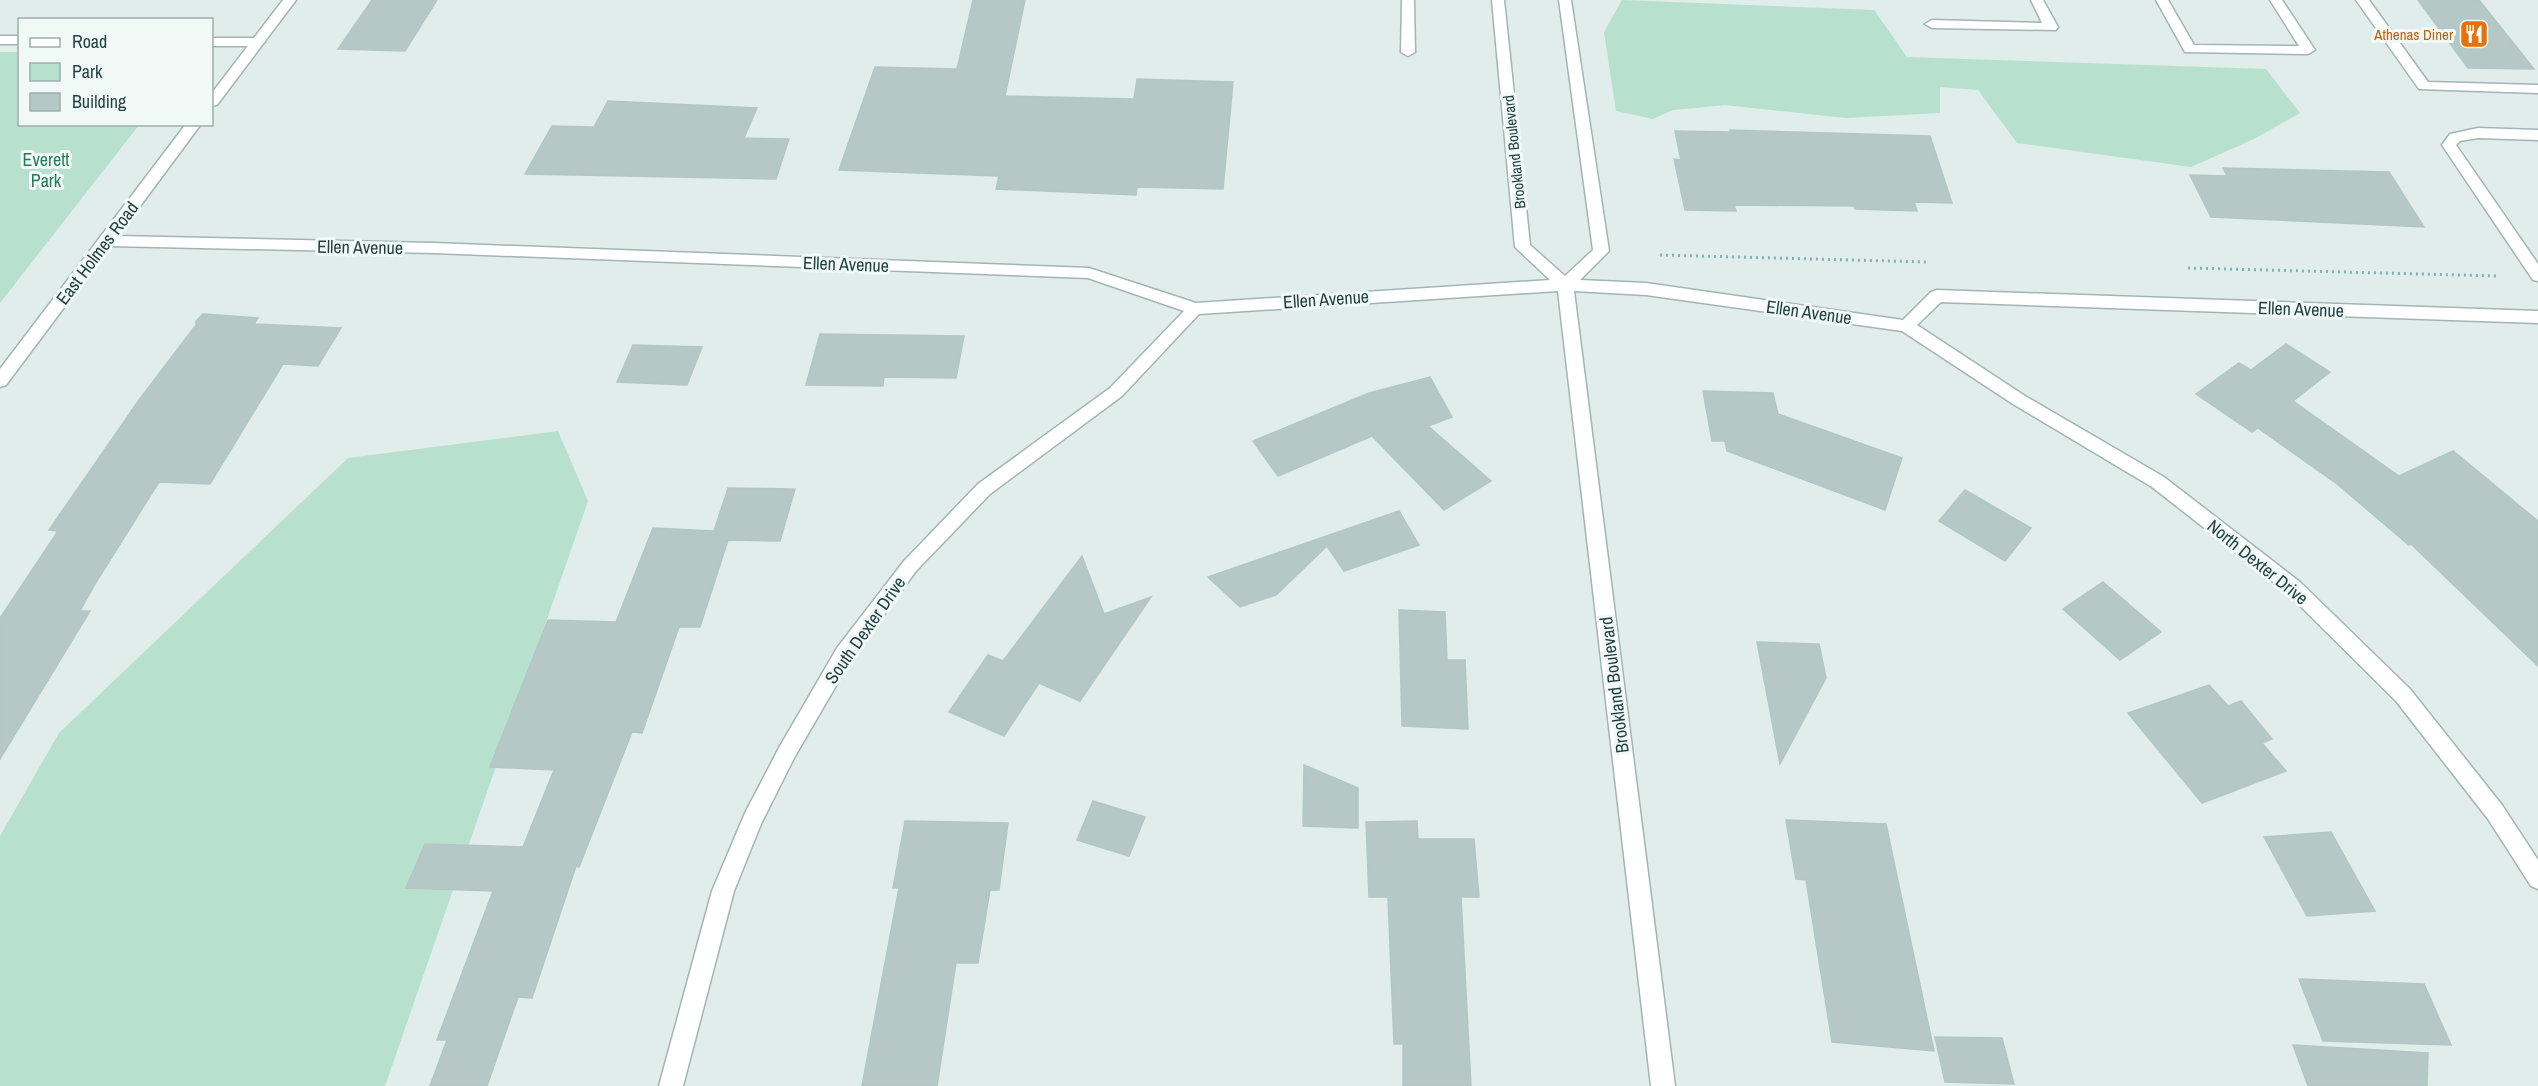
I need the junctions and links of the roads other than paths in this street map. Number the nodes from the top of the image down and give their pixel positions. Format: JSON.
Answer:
{"nodes":[{"id":1,"x":290,"y":0,"type":"edge"},
{"id":2,"x":1408,"y":0,"type":"edge"},
{"id":3,"x":1498,"y":0,"type":"edge"},
{"id":4,"x":1565,"y":0,"type":"edge"},
{"id":5,"x":2037,"y":0,"type":"edge"},
{"id":6,"x":2162,"y":0,"type":"edge"},
{"id":7,"x":2276,"y":0,"type":"edge"},
{"id":8,"x":2362,"y":0,"type":"edge"},
{"id":9,"x":1932,"y":24,"type":"dead end"},
{"id":10,"x":0,"y":40,"type":"edge"},
{"id":11,"x":18,"y":40,"type":"edge"},
{"id":12,"x":213,"y":42,"type":"edge"},
{"id":13,"x":258,"y":42,"type":"junction"},
{"id":14,"x":1408,"y":52,"type":"dead end"},
{"id":15,"x":2538,"y":89,"type":"edge"},
{"id":16,"x":213,"y":101,"type":"edge"},
{"id":17,"x":192,"y":126,"type":"edge"},
{"id":18,"x":2538,"y":135,"type":"edge"},
{"id":19,"x":105,"y":241,"type":"junction"},
{"id":20,"x":2538,"y":276,"type":"edge"},
{"id":21,"x":1565,"y":285,"type":"junction"},
{"id":22,"x":1194,"y":309,"type":"junction"},
{"id":23,"x":2538,"y":317,"type":"edge"},
{"id":24,"x":1906,"y":326,"type":"junction"},
{"id":25,"x":0,"y":381,"type":"edge"},
{"id":26,"x":2538,"y":879,"type":"edge"},
{"id":27,"x":671,"y":1086,"type":"edge"},
{"id":28,"x":1663,"y":1086,"type":"edge"}],
"edges":[{"from":1,"to":13,"type":"street"},
{"from":2,"to":14,"type":"street"},
{"from":3,"to":21,"type":"street","name":"Brookland Boulevard"},
{"from":4,"to":21,"type":"street"},
{"from":5,"to":9,"type":"street"},
{"from":6,"to":7,"type":"street"},
{"from":8,"to":15,"type":"street"},
{"from":10,"to":11,"type":"street"},
{"from":12,"to":13,"type":"street"},
{"from":13,"to":16,"type":"street"},
{"from":17,"to":19,"type":"street","name":"East Holmes Road"},
{"from":18,"to":20,"type":"street"},
{"from":19,"to":22,"type":"street","name":"Ellen Avenue"},
{"from":19,"to":25,"type":"street","name":"East Holmes Road"},
{"from":21,"to":22,"type":"street","name":"Ellen Avenue"},
{"from":21,"to":24,"type":"street","name":"Ellen Avenue"},
{"from":21,"to":28,"type":"street","name":"Brookland Boulevard"},
{"from":22,"to":27,"type":"street","name":"South Dexter Drive"},
{"from":23,"to":24,"type":"street","name":"Ellen Avenue"},
{"from":24,"to":26,"type":"street","name":"North Dexter Drive"}]}
